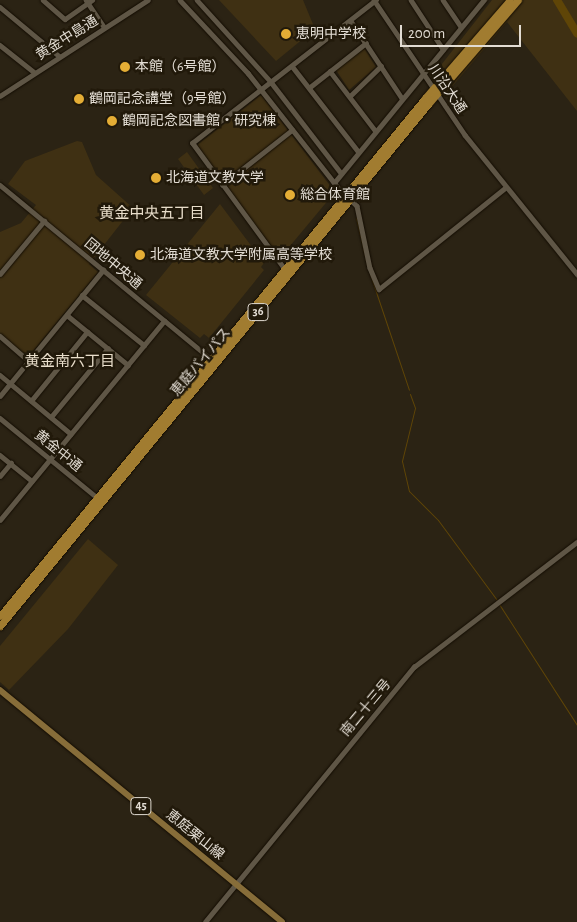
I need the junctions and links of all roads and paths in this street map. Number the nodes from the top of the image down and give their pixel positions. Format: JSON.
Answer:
{"nodes":[{"id":1,"x":42,"y":0,"type":"edge"},
{"id":2,"x":148,"y":0,"type":"edge"},
{"id":3,"x":180,"y":0,"type":"edge"},
{"id":4,"x":197,"y":0,"type":"edge"},
{"id":5,"x":375,"y":0,"type":"edge"},
{"id":6,"x":411,"y":0,"type":"edge"},
{"id":7,"x":442,"y":0,"type":"edge"},
{"id":8,"x":484,"y":0,"type":"edge"},
{"id":9,"x":510,"y":0,"type":"edge"},
{"id":10,"x":518,"y":0,"type":"edge"},
{"id":11,"x":89,"y":1,"type":"edge"},
{"id":12,"x":0,"y":7,"type":"edge"},
{"id":13,"x":351,"y":21,"type":"junction"},
{"id":14,"x":104,"y":27,"type":"junction"},
{"id":15,"x":461,"y":27,"type":"junction"},
{"id":16,"x":366,"y":43,"type":"junction"},
{"id":17,"x":0,"y":45,"type":"edge"},
{"id":18,"x":443,"y":49,"type":"junction"},
{"id":19,"x":59,"y":56,"type":"junction"},
{"id":20,"x":292,"y":66,"type":"junction"},
{"id":21,"x":381,"y":66,"type":"junction"},
{"id":22,"x":330,"y":71,"type":"junction"},
{"id":23,"x":34,"y":72,"type":"junction"},
{"id":24,"x":422,"y":73,"type":"junction"},
{"id":25,"x":271,"y":82,"type":"junction"},
{"id":26,"x":310,"y":87,"type":"junction"},
{"id":27,"x":261,"y":90,"type":"junction"},
{"id":28,"x":435,"y":92,"type":"junction"},
{"id":29,"x":0,"y":96,"type":"edge"},
{"id":30,"x":350,"y":96,"type":"junction"},
{"id":31,"x":402,"y":98,"type":"junction"},
{"id":32,"x":292,"y":130,"type":"junction"},
{"id":33,"x":376,"y":130,"type":"junction"},
{"id":34,"x":358,"y":151,"type":"junction"},
{"id":35,"x":341,"y":173,"type":"junction"},
{"id":36,"x":334,"y":183,"type":"junction"},
{"id":37,"x":0,"y":185,"type":"edge"},
{"id":38,"x":222,"y":185,"type":"junction"},
{"id":39,"x":505,"y":188,"type":"junction"},
{"id":40,"x":347,"y":198,"type":"junction"},
{"id":41,"x":44,"y":221,"type":"junction"},
{"id":42,"x":102,"y":270,"type":"junction"},
{"id":43,"x":285,"y":270,"type":"junction"},
{"id":44,"x":0,"y":274,"type":"edge"},
{"id":45,"x":577,"y":274,"type":"edge"},
{"id":46,"x":82,"y":295,"type":"junction"},
{"id":47,"x":66,"y":315,"type":"junction"},
{"id":48,"x":164,"y":321,"type":"junction"},
{"id":49,"x":87,"y":332,"type":"junction"},
{"id":50,"x":0,"y":336,"type":"edge"},
{"id":51,"x":144,"y":345,"type":"junction"},
{"id":52,"x":108,"y":348,"type":"junction"},
{"id":53,"x":29,"y":361,"type":"junction"},
{"id":54,"x":214,"y":361,"type":"junction"},
{"id":55,"x":128,"y":365,"type":"junction"},
{"id":56,"x":0,"y":376,"type":"edge"},
{"id":57,"x":10,"y":384,"type":"junction"},
{"id":58,"x":0,"y":396,"type":"edge"},
{"id":59,"x":31,"y":401,"type":"junction"},
{"id":60,"x":51,"y":417,"type":"junction"},
{"id":61,"x":0,"y":418,"type":"edge"},
{"id":62,"x":71,"y":434,"type":"junction"},
{"id":63,"x":0,"y":455,"type":"edge"},
{"id":64,"x":50,"y":459,"type":"junction"},
{"id":65,"x":11,"y":463,"type":"junction"},
{"id":66,"x":0,"y":476,"type":"edge"},
{"id":67,"x":32,"y":481,"type":"junction"},
{"id":68,"x":100,"y":500,"type":"junction"},
{"id":69,"x":0,"y":520,"type":"edge"},
{"id":70,"x":577,"y":542,"type":"edge"},
{"id":71,"x":0,"y":616,"type":"edge"},
{"id":72,"x":0,"y":626,"type":"edge"},
{"id":73,"x":0,"y":690,"type":"edge"},
{"id":74,"x":236,"y":884,"type":"junction"},
{"id":75,"x":205,"y":922,"type":"edge"},
{"id":76,"x":282,"y":922,"type":"edge"}],
"edges":[{"from":1,"to":11,"type":"street"},
{"from":2,"to":14,"type":"street","name":"黄金中島通"},
{"from":3,"to":27,"type":"street"},
{"from":4,"to":25,"type":"street"},
{"from":5,"to":13,"type":"street"},
{"from":5,"to":24,"type":"street","name":"川沿大通"},
{"from":6,"to":18,"type":"street"},
{"from":7,"to":15,"type":"street"},
{"from":8,"to":15,"type":"street"},
{"from":9,"to":28,"type":"highway","name":"恵庭バイパス","number":"36"},
{"from":10,"to":28,"type":"highway","name":"恵庭バイパス","number":"36"},
{"from":11,"to":14,"type":"street"},
{"from":12,"to":19,"type":"street"},
{"from":13,"to":16,"type":"street"},
{"from":13,"to":20,"type":"street"},
{"from":14,"to":19,"type":"street","name":"黄金中島通"},
{"from":15,"to":18,"type":"street"},
{"from":16,"to":21,"type":"street"},
{"from":16,"to":22,"type":"street"},
{"from":17,"to":23,"type":"street"},
{"from":18,"to":24,"type":"street"},
{"from":19,"to":23,"type":"street","name":"黄金中島通"},
{"from":20,"to":25,"type":"street"},
{"from":20,"to":26,"type":"street"},
{"from":21,"to":30,"type":"street"},
{"from":21,"to":31,"type":"street"},
{"from":22,"to":26,"type":"street"},
{"from":22,"to":30,"type":"street"},
{"from":23,"to":29,"type":"street","name":"黄金中島通"},
{"from":24,"to":28,"type":"street","name":"川沿大通"},
{"from":24,"to":31,"type":"street"},
{"from":25,"to":27,"type":"street"},
{"from":25,"to":35,"type":"street"},
{"from":26,"to":34,"type":"street"},
{"from":27,"to":32,"type":"street"},
{"from":27,"to":38,"type":"street"},
{"from":28,"to":39,"type":"street","name":"川沿大通"},
{"from":28,"to":40,"type":"highway","name":"恵庭バイパス","number":"36"},
{"from":30,"to":33,"type":"street"},
{"from":31,"to":33,"type":"street"},
{"from":32,"to":36,"type":"street"},
{"from":32,"to":38,"type":"street"},
{"from":33,"to":34,"type":"street"},
{"from":34,"to":35,"type":"street"},
{"from":35,"to":36,"type":"street"},
{"from":36,"to":40,"type":"street"},
{"from":37,"to":41,"type":"street","name":"団地中央通"},
{"from":38,"to":43,"type":"street"},
{"from":39,"to":40,"type":"street"},
{"from":39,"to":45,"type":"street","name":"川沿大通"},
{"from":40,"to":43,"type":"highway","name":"恵庭バイパス","number":"36"},
{"from":40,"to":54,"type":"highway","name":"恵庭バイパス","number":"36"},
{"from":41,"to":42,"type":"street","name":"団地中央通"},
{"from":41,"to":44,"type":"street"},
{"from":42,"to":46,"type":"street"},
{"from":42,"to":48,"type":"street","name":"団地中央通"},
{"from":43,"to":54,"type":"highway","name":"恵庭バイパス","number":"36"},
{"from":46,"to":47,"type":"street"},
{"from":46,"to":51,"type":"street"},
{"from":47,"to":49,"type":"street"},
{"from":47,"to":53,"type":"street"},
{"from":48,"to":51,"type":"street"},
{"from":48,"to":54,"type":"street","name":"団地中央通"},
{"from":49,"to":52,"type":"street"},
{"from":49,"to":59,"type":"street"},
{"from":50,"to":53,"type":"street"},
{"from":51,"to":55,"type":"street"},
{"from":52,"to":55,"type":"street"},
{"from":52,"to":60,"type":"street"},
{"from":53,"to":57,"type":"street"},
{"from":54,"to":68,"type":"highway","name":"恵庭バイパス","number":"36"},
{"from":55,"to":62,"type":"street"},
{"from":56,"to":57,"type":"street"},
{"from":57,"to":58,"type":"street"},
{"from":57,"to":59,"type":"street"},
{"from":59,"to":60,"type":"street"},
{"from":60,"to":62,"type":"street"},
{"from":61,"to":64,"type":"street","name":"黄金中通"},
{"from":62,"to":64,"type":"street"},
{"from":63,"to":65,"type":"street"},
{"from":64,"to":67,"type":"street"},
{"from":64,"to":68,"type":"street","name":"黄金中通"},
{"from":65,"to":66,"type":"street"},
{"from":65,"to":67,"type":"street"},
{"from":67,"to":69,"type":"street"},
{"from":68,"to":71,"type":"highway","name":"恵庭バイパス","number":"36"},
{"from":68,"to":72,"type":"highway","name":"恵庭バイパス","number":"36"},
{"from":70,"to":74,"type":"street","name":"南二十三号"},
{"from":73,"to":74,"type":"main road","name":"恵庭栗山線","number":"45"},
{"from":74,"to":75,"type":"street","name":"南二十三号"},
{"from":74,"to":76,"type":"main road","name":"恵庭栗山線","number":"45"}]}
